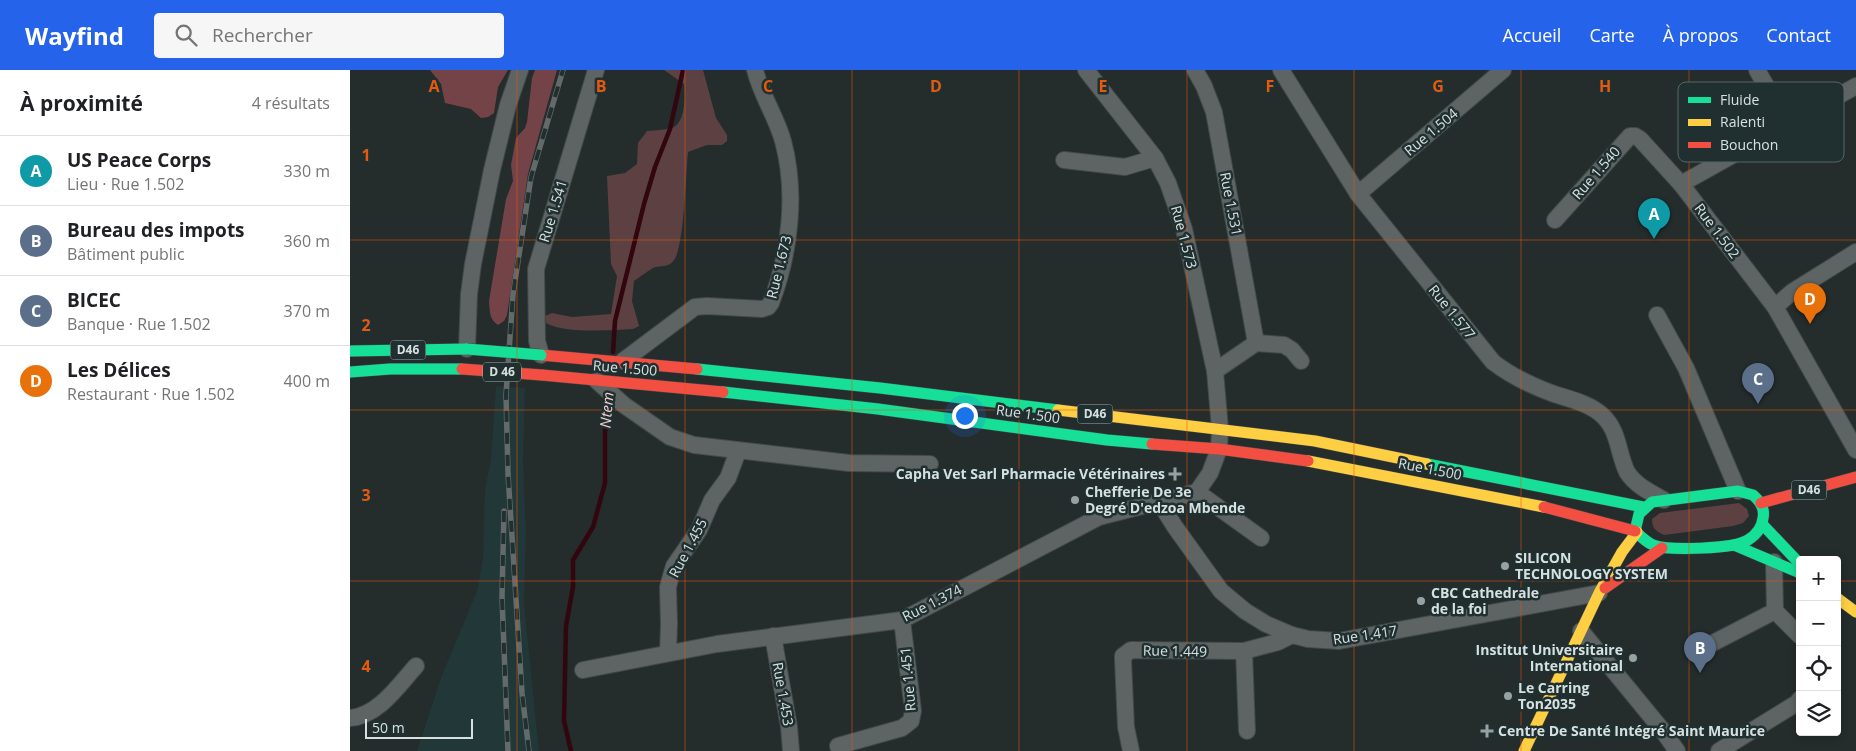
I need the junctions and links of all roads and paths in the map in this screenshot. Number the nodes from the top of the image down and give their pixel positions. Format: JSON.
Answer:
{"nodes":[{"id":1,"x":520,"y":70,"type":"edge"},
{"id":2,"x":596,"y":70,"type":"edge"},
{"id":3,"x":755,"y":70,"type":"edge"},
{"id":4,"x":1086,"y":70,"type":"edge"},
{"id":5,"x":1194,"y":70,"type":"edge"},
{"id":6,"x":1281,"y":70,"type":"edge"},
{"id":7,"x":1504,"y":70,"type":"edge"},
{"id":8,"x":1757,"y":70,"type":"edge"},
{"id":9,"x":1764,"y":82,"type":"edge"},
{"id":10,"x":1856,"y":86,"type":"edge"},
{"id":11,"x":1844,"y":93,"type":"edge"},
{"id":12,"x":1155,"y":158,"type":"junction"},
{"id":13,"x":1064,"y":160,"type":"dead end"},
{"id":14,"x":1720,"y":162,"type":"edge"},
{"id":15,"x":1681,"y":184,"type":"junction"},
{"id":16,"x":1358,"y":194,"type":"junction"},
{"id":17,"x":1556,"y":220,"type":"dead end"},
{"id":18,"x":1856,"y":252,"type":"edge"},
{"id":19,"x":1775,"y":308,"type":"junction"},
{"id":20,"x":1657,"y":315,"type":"dead end"},
{"id":21,"x":1256,"y":342,"type":"junction"},
{"id":22,"x":466,"y":349,"type":"junction"},
{"id":23,"x":350,"y":351,"type":"edge"},
{"id":24,"x":541,"y":355,"type":"junction"},
{"id":25,"x":623,"y":361,"type":"junction"},
{"id":26,"x":1301,"y":361,"type":"dead end"},
{"id":27,"x":1215,"y":371,"type":"junction"},
{"id":28,"x":350,"y":372,"type":"edge"},
{"id":29,"x":597,"y":381,"type":"junction"},
{"id":30,"x":1220,"y":430,"type":"junction"},
{"id":31,"x":1219,"y":448,"type":"junction"},
{"id":32,"x":1856,"y":450,"type":"edge"},
{"id":33,"x":738,"y":451,"type":"junction"},
{"id":34,"x":930,"y":464,"type":"dead end"},
{"id":35,"x":1856,"y":477,"type":"edge"},
{"id":36,"x":1738,"y":491,"type":"junction"},
{"id":37,"x":1196,"y":492,"type":"junction"},
{"id":38,"x":1158,"y":500,"type":"junction"},
{"id":39,"x":1664,"y":500,"type":"junction"},
{"id":40,"x":1761,"y":503,"type":"junction"},
{"id":41,"x":1643,"y":507,"type":"junction"},
{"id":42,"x":1763,"y":526,"type":"junction"},
{"id":43,"x":1636,"y":531,"type":"junction"},
{"id":44,"x":1261,"y":538,"type":"dead end"},
{"id":45,"x":1734,"y":545,"type":"junction"},
{"id":46,"x":1662,"y":548,"type":"junction"},
{"id":47,"x":1796,"y":560,"type":"edge"},
{"id":48,"x":1774,"y":562,"type":"junction"},
{"id":49,"x":1796,"y":571,"type":"edge"},
{"id":50,"x":1598,"y":593,"type":"junction"},
{"id":51,"x":1841,"y":601,"type":"edge"},
{"id":52,"x":1775,"y":612,"type":"junction"},
{"id":53,"x":1856,"y":612,"type":"edge"},
{"id":54,"x":902,"y":620,"type":"junction"},
{"id":55,"x":1581,"y":630,"type":"junction"},
{"id":56,"x":1796,"y":632,"type":"edge"},
{"id":57,"x":1292,"y":635,"type":"junction"},
{"id":58,"x":773,"y":636,"type":"junction"},
{"id":59,"x":1712,"y":644,"type":"dead end"},
{"id":60,"x":1244,"y":652,"type":"junction"},
{"id":61,"x":668,"y":653,"type":"junction"},
{"id":62,"x":416,"y":666,"type":"dead end"},
{"id":63,"x":583,"y":670,"type":"dead end"},
{"id":64,"x":1796,"y":704,"type":"edge"},
{"id":65,"x":350,"y":718,"type":"edge"},
{"id":66,"x":1247,"y":731,"type":"dead end"},
{"id":67,"x":838,"y":746,"type":"dead end"},
{"id":68,"x":791,"y":751,"type":"edge"},
{"id":69,"x":1131,"y":751,"type":"edge"},
{"id":70,"x":1524,"y":751,"type":"edge"},
{"id":71,"x":1677,"y":751,"type":"edge"},
{"id":72,"x":1719,"y":751,"type":"edge"}],
"edges":[{"from":1,"to":22,"type":"street"},
{"from":2,"to":24,"type":"street","name":"Rue 1.541"},
{"from":3,"to":25,"type":"street","name":"Rue 1.673"},
{"from":4,"to":12,"type":"street","name":"Rue 1.573"},
{"from":5,"to":21,"type":"street","name":"Rue 1.531"},
{"from":6,"to":16,"type":"street","name":"Rue 1.577"},
{"from":7,"to":16,"type":"street","name":"Rue 1.504"},
{"from":8,"to":9,"type":"street"},
{"from":10,"to":11,"type":"street"},
{"from":12,"to":13,"type":"street"},
{"from":12,"to":27,"type":"street","name":"Rue 1.573"},
{"from":14,"to":15,"type":"street"},
{"from":15,"to":17,"type":"street","name":"Rue 1.540"},
{"from":15,"to":19,"type":"street","name":"Rue 1.502"},
{"from":16,"to":39,"type":"street","name":"Rue 1.577"},
{"from":18,"to":19,"type":"street"},
{"from":19,"to":32,"type":"street","name":"Rue 1.502"},
{"from":20,"to":36,"type":"street"},
{"from":21,"to":26,"type":"street"},
{"from":21,"to":27,"type":"street"},
{"from":22,"to":23,"type":"main road","number":"D46"},
{"from":22,"to":24,"type":"main road","number":"D46","bridge":true},
{"from":24,"to":25,"type":"main road","name":"Rue 1.500","number":"D46"},
{"from":25,"to":30,"type":"main road","name":"Rue 1.500","number":"D46"},
{"from":27,"to":30,"type":"street","name":"Rue 1.573"},
{"from":28,"to":29,"type":"main road","name":"Rue 1.500","number":"D 46","bridge":true},
{"from":29,"to":31,"type":"main road","name":"Rue 1.500","number":"D 46"},
{"from":29,"to":33,"type":"street"},
{"from":30,"to":31,"type":"street"},
{"from":30,"to":41,"type":"main road","name":"Rue 1.500","number":"D46"},
{"from":31,"to":37,"type":"street"},
{"from":31,"to":43,"type":"main road","name":"Rue 1.500","number":"D 46"},
{"from":33,"to":34,"type":"street"},
{"from":33,"to":61,"type":"street","name":"Rue 1.455"},
{"from":35,"to":40,"type":"main road","number":"D46"},
{"from":36,"to":39,"type":"main road"},
{"from":36,"to":40,"type":"main road"},
{"from":37,"to":38,"type":"street","name":"Rue 1.374"},
{"from":37,"to":44,"type":"street"},
{"from":38,"to":54,"type":"street","name":"Rue 1.374"},
{"from":38,"to":57,"type":"street","name":"Rue 1.417"},
{"from":39,"to":41,"type":"main road"},
{"from":40,"to":42,"type":"main road"},
{"from":41,"to":43,"type":"main road"},
{"from":42,"to":45,"type":"main road"},
{"from":42,"to":47,"type":"main road"},
{"from":43,"to":46,"type":"main road","name":"Rue 1.500"},
{"from":43,"to":50,"type":"main road"},
{"from":45,"to":46,"type":"main road"},
{"from":45,"to":48,"type":"main road"},
{"from":46,"to":50,"type":"main road"},
{"from":48,"to":49,"type":"main road"},
{"from":48,"to":52,"type":"street"},
{"from":50,"to":55,"type":"main road"},
{"from":50,"to":57,"type":"street","name":"Rue 1.417"},
{"from":51,"to":53,"type":"main road"},
{"from":52,"to":56,"type":"street"},
{"from":52,"to":59,"type":"street"},
{"from":54,"to":58,"type":"street","name":"Rue 1.374"},
{"from":54,"to":67,"type":"street","name":"Rue 1.451"},
{"from":55,"to":70,"type":"main road"},
{"from":55,"to":71,"type":"street"},
{"from":57,"to":60,"type":"street","name":"Rue 1.449"},
{"from":58,"to":61,"type":"street","name":"Rue 1.374"},
{"from":58,"to":68,"type":"street","name":"Rue 1.453"},
{"from":60,"to":66,"type":"street"},
{"from":60,"to":69,"type":"street","name":"Rue 1.449"},
{"from":61,"to":63,"type":"street","name":"Rue 1.374"},
{"from":62,"to":65,"type":"street"},
{"from":64,"to":72,"type":"street"}]}
